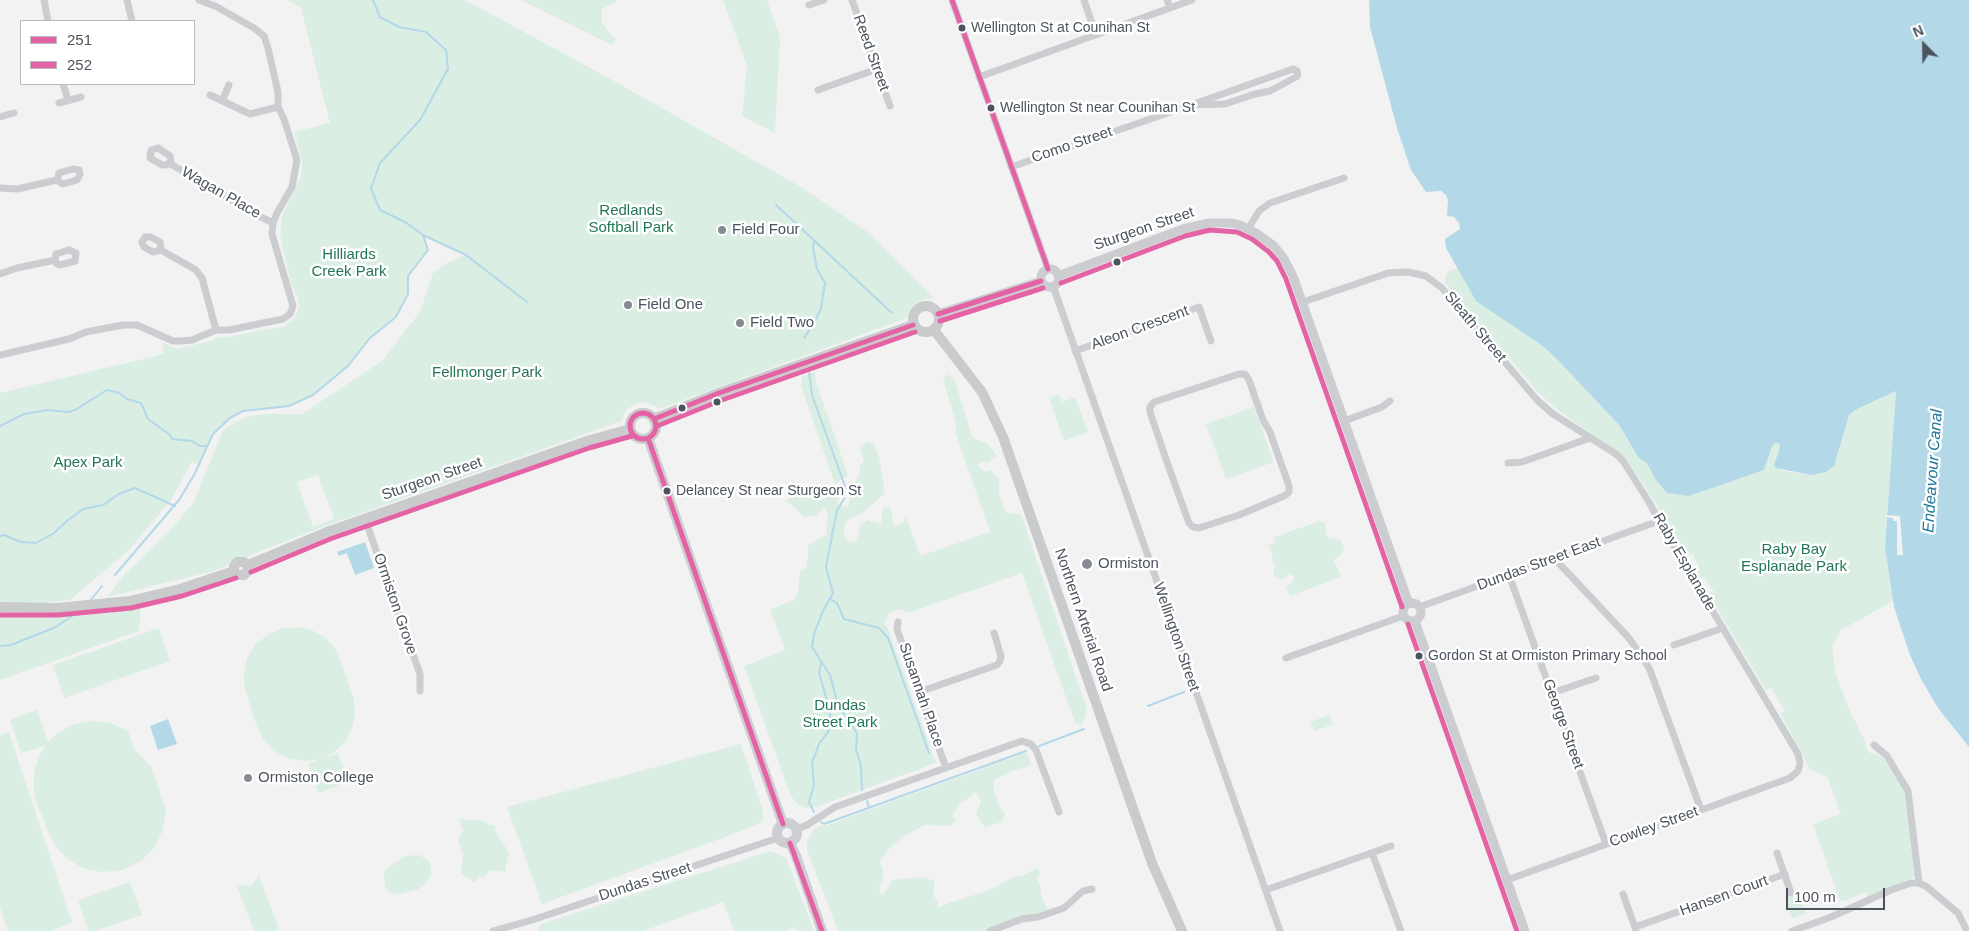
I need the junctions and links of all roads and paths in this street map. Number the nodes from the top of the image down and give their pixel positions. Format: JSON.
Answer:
{"nodes":[{"id":1,"x":44,"y":0,"type":"edge"},
{"id":2,"x":127,"y":0,"type":"edge"},
{"id":3,"x":199,"y":0,"type":"edge"},
{"id":4,"x":824,"y":0,"type":"edge"},
{"id":5,"x":852,"y":0,"type":"edge"},
{"id":6,"x":952,"y":0,"type":"edge"},
{"id":7,"x":1084,"y":0,"type":"edge"},
{"id":8,"x":1166,"y":0,"type":"edge"},
{"id":9,"x":1192,"y":0,"type":"edge"},
{"id":10,"x":809,"y":5,"type":"dead end"},
{"id":11,"x":1170,"y":8,"type":"junction"},
{"id":12,"x":48,"y":20,"type":"edge"},
{"id":13,"x":132,"y":20,"type":"edge"},
{"id":14,"x":1096,"y":35,"type":"junction"},
{"id":15,"x":876,"y":69,"type":"junction"},
{"id":16,"x":979,"y":78,"type":"junction"},
{"id":17,"x":63,"y":85,"type":"edge"},
{"id":18,"x":229,"y":85,"type":"dead end"},
{"id":19,"x":818,"y":90,"type":"dead end"},
{"id":20,"x":210,"y":95,"type":"dead end"},
{"id":21,"x":81,"y":97,"type":"dead end"},
{"id":22,"x":68,"y":100,"type":"junction"},
{"id":23,"x":222,"y":101,"type":"junction"},
{"id":24,"x":58,"y":103,"type":"dead end"},
{"id":25,"x":1191,"y":104,"type":"junction"},
{"id":26,"x":890,"y":106,"type":"dead end"},
{"id":27,"x":278,"y":107,"type":"junction"},
{"id":28,"x":14,"y":114,"type":"dead end"},
{"id":29,"x":0,"y":117,"type":"edge"},
{"id":30,"x":169,"y":163,"type":"dead end"},
{"id":31,"x":1011,"y":167,"type":"junction"},
{"id":32,"x":1344,"y":178,"type":"dead end"},
{"id":33,"x":57,"y":180,"type":"dead end"},
{"id":34,"x":0,"y":188,"type":"edge"},
{"id":35,"x":273,"y":223,"type":"junction"},
{"id":36,"x":1248,"y":229,"type":"junction"},
{"id":37,"x":161,"y":250,"type":"dead end"},
{"id":38,"x":55,"y":260,"type":"dead end"},
{"id":39,"x":1048,"y":269,"type":"junction"},
{"id":40,"x":0,"y":274,"type":"edge"},
{"id":41,"x":1058,"y":276,"type":"junction"},
{"id":42,"x":1042,"y":281,"type":"junction"},
{"id":43,"x":1053,"y":286,"type":"junction"},
{"id":44,"x":1303,"y":302,"type":"junction"},
{"id":45,"x":938,"y":314,"type":"junction"},
{"id":46,"x":913,"y":325,"type":"junction"},
{"id":47,"x":216,"y":330,"type":"junction"},
{"id":48,"x":934,"y":330,"type":"junction"},
{"id":49,"x":1212,"y":341,"type":"dead end"},
{"id":50,"x":1075,"y":351,"type":"junction"},
{"id":51,"x":0,"y":356,"type":"edge"},
{"id":52,"x":1525,"y":387,"type":"joint"},
{"id":53,"x":1390,"y":401,"type":"dead end"},
{"id":54,"x":1150,"y":407,"type":"joint"},
{"id":55,"x":654,"y":419,"type":"junction"},
{"id":56,"x":1344,"y":421,"type":"junction"},
{"id":57,"x":630,"y":429,"type":"junction"},
{"id":58,"x":648,"y":438,"type":"junction"},
{"id":59,"x":1590,"y":438,"type":"junction"},
{"id":60,"x":1508,"y":463,"type":"dead end"},
{"id":61,"x":365,"y":519,"type":"junction"},
{"id":62,"x":1659,"y":521,"type":"junction"},
{"id":63,"x":1555,"y":558,"type":"junction"},
{"id":64,"x":1509,"y":575,"type":"junction"},
{"id":65,"x":1409,"y":604,"type":"junction"},
{"id":66,"x":0,"y":607,"type":"edge"},
{"id":67,"x":1419,"y":607,"type":"junction"},
{"id":68,"x":1403,"y":616,"type":"junction"},
{"id":69,"x":1415,"y":621,"type":"junction"},
{"id":70,"x":898,"y":622,"type":"dead end"},
{"id":71,"x":1722,"y":628,"type":"junction"},
{"id":72,"x":994,"y":632,"type":"dead end"},
{"id":73,"x":1674,"y":645,"type":"dead end"},
{"id":74,"x":1286,"y":658,"type":"dead end"},
{"id":75,"x":1596,"y":678,"type":"dead end"},
{"id":76,"x":420,"y":691,"type":"dead end"},
{"id":77,"x":919,"y":692,"type":"junction"},
{"id":78,"x":1552,"y":693,"type":"junction"},
{"id":79,"x":1874,"y":745,"type":"dead end"},
{"id":80,"x":946,"y":768,"type":"junction"},
{"id":81,"x":1798,"y":771,"type":"joint"},
{"id":82,"x":1701,"y":810,"type":"junction"},
{"id":83,"x":1059,"y":812,"type":"dead end"},
{"id":84,"x":783,"y":824,"type":"junction"},
{"id":85,"x":797,"y":829,"type":"junction"},
{"id":86,"x":778,"y":838,"type":"junction"},
{"id":87,"x":790,"y":843,"type":"junction"},
{"id":88,"x":1606,"y":844,"type":"junction"},
{"id":89,"x":1391,"y":846,"type":"dead end"},
{"id":90,"x":1777,"y":852,"type":"dead end"},
{"id":91,"x":1372,"y":853,"type":"junction"},
{"id":92,"x":1785,"y":874,"type":"junction"},
{"id":93,"x":1507,"y":880,"type":"junction"},
{"id":94,"x":1919,"y":882,"type":"junction"},
{"id":95,"x":1092,"y":888,"type":"dead end"},
{"id":96,"x":1266,"y":890,"type":"junction"},
{"id":97,"x":1791,"y":893,"type":"dead end"},
{"id":98,"x":1623,"y":894,"type":"dead end"},
{"id":99,"x":1969,"y":914,"type":"edge"},
{"id":100,"x":1962,"y":919,"type":"junction"},
{"id":101,"x":514,"y":929,"type":"edge"},
{"id":102,"x":1636,"y":929,"type":"edge"},
{"id":103,"x":493,"y":931,"type":"edge"},
{"id":104,"x":822,"y":931,"type":"edge"},
{"id":105,"x":990,"y":931,"type":"edge"},
{"id":106,"x":1182,"y":931,"type":"edge"},
{"id":107,"x":1280,"y":931,"type":"edge"},
{"id":108,"x":1401,"y":931,"type":"edge"},
{"id":109,"x":1525,"y":931,"type":"edge"},
{"id":110,"x":1792,"y":931,"type":"edge"},
{"id":111,"x":1967,"y":931,"type":"edge"}],
"edges":[{"from":1,"to":12,"type":"street"},
{"from":2,"to":13,"type":"street"},
{"from":3,"to":27,"type":"street"},
{"from":4,"to":10,"type":"street"},
{"from":5,"to":15,"type":"street","name":"Reed Street"},
{"from":6,"to":16,"type":"street"},
{"from":7,"to":14,"type":"street"},
{"from":8,"to":11,"type":"street"},
{"from":9,"to":11,"type":"street"},
{"from":11,"to":14,"type":"street"},
{"from":14,"to":16,"type":"street"},
{"from":15,"to":19,"type":"street"},
{"from":15,"to":26,"type":"street","name":"Reed Street"},
{"from":16,"to":31,"type":"street"},
{"from":17,"to":22,"type":"street"},
{"from":18,"to":23,"type":"street"},
{"from":20,"to":23,"type":"street"},
{"from":21,"to":22,"type":"street"},
{"from":22,"to":24,"type":"street"},
{"from":23,"to":27,"type":"street"},
{"from":25,"to":25,"type":"street","name":"Como Street"},
{"from":25,"to":31,"type":"street","name":"Como Street"},
{"from":27,"to":35,"type":"street"},
{"from":28,"to":29,"type":"street"},
{"from":30,"to":35,"type":"street","name":"Wagan Place"},
{"from":31,"to":39,"type":"street"},
{"from":32,"to":36,"type":"street"},
{"from":33,"to":34,"type":"street"},
{"from":35,"to":47,"type":"street"},
{"from":36,"to":41,"type":"street","name":"Sturgeon Street"},
{"from":36,"to":44,"type":"street","name":"Sturgeon Street"},
{"from":37,"to":47,"type":"street"},
{"from":38,"to":40,"type":"street"},
{"from":39,"to":41,"type":"street"},
{"from":39,"to":42,"type":"street"},
{"from":41,"to":43,"type":"street"},
{"from":42,"to":43,"type":"street"},
{"from":42,"to":45,"type":"street"},
{"from":43,"to":50,"type":"street","name":"Wellington Street"},
{"from":44,"to":52,"type":"street","name":"Sleath Street"},
{"from":44,"to":56,"type":"street","name":"Sturgeon Street"},
{"from":45,"to":46,"type":"main road"},
{"from":45,"to":48,"type":"main road"},
{"from":46,"to":48,"type":"main road"},
{"from":46,"to":55,"type":"main road"},
{"from":47,"to":51,"type":"street"},
{"from":48,"to":106,"type":"main road","name":"Northern Arterial Road"},
{"from":49,"to":50,"type":"street","name":"Aleon Crescent"},
{"from":50,"to":96,"type":"street","name":"Wellington Street"},
{"from":52,"to":59,"type":"street","name":"Raby Esplanade"},
{"from":53,"to":56,"type":"street"},
{"from":54,"to":54,"type":"street"},
{"from":55,"to":57,"type":"main road"},
{"from":55,"to":58,"type":"main road"},
{"from":56,"to":65,"type":"street","name":"Sturgeon Street"},
{"from":57,"to":58,"type":"main road"},
{"from":57,"to":61,"type":"main road","name":"Sturgeon Street"},
{"from":58,"to":84,"type":"main road"},
{"from":59,"to":60,"type":"street"},
{"from":59,"to":62,"type":"street","name":"Raby Esplanade"},
{"from":61,"to":66,"type":"main road","name":"Sturgeon Street"},
{"from":61,"to":76,"type":"street","name":"Ormiston Grove"},
{"from":62,"to":63,"type":"street","name":"Dundas Street East"},
{"from":62,"to":71,"type":"street","name":"Raby Esplanade"},
{"from":63,"to":64,"type":"street","name":"Dundas Street East"},
{"from":63,"to":82,"type":"street"},
{"from":64,"to":67,"type":"street","name":"Dundas Street East"},
{"from":64,"to":78,"type":"street","name":"George Street"},
{"from":65,"to":67,"type":"street"},
{"from":65,"to":68,"type":"street"},
{"from":67,"to":69,"type":"street"},
{"from":68,"to":69,"type":"street"},
{"from":68,"to":74,"type":"street"},
{"from":69,"to":93,"type":"street"},
{"from":70,"to":77,"type":"street","name":"Susannah Place"},
{"from":71,"to":73,"type":"street"},
{"from":71,"to":81,"type":"street","name":"Raby Esplanade"},
{"from":72,"to":77,"type":"street"},
{"from":75,"to":78,"type":"street"},
{"from":77,"to":80,"type":"street","name":"Susannah Place"},
{"from":78,"to":88,"type":"street","name":"George Street"},
{"from":79,"to":94,"type":"street"},
{"from":80,"to":83,"type":"street"},
{"from":80,"to":85,"type":"street"},
{"from":81,"to":82,"type":"street","name":"Cowley Street"},
{"from":82,"to":88,"type":"street","name":"Cowley Street"},
{"from":84,"to":85,"type":"main road"},
{"from":84,"to":86,"type":"main road"},
{"from":85,"to":87,"type":"main road"},
{"from":86,"to":87,"type":"main road"},
{"from":86,"to":101,"type":"street","name":"Dundas Street"},
{"from":87,"to":104,"type":"main road"},
{"from":88,"to":93,"type":"street","name":"Cowley Street"},
{"from":89,"to":91,"type":"street"},
{"from":90,"to":92,"type":"street","name":"Hansen Court"},
{"from":91,"to":96,"type":"street"},
{"from":91,"to":108,"type":"street"},
{"from":92,"to":97,"type":"street","name":"Hansen Court"},
{"from":92,"to":102,"type":"street","name":"Hansen Court"},
{"from":93,"to":109,"type":"street"},
{"from":94,"to":100,"type":"street"},
{"from":94,"to":110,"type":"street"},
{"from":95,"to":105,"type":"street"},
{"from":96,"to":107,"type":"street","name":"Wellington Street"},
{"from":98,"to":102,"type":"street","name":"Hansen Court"},
{"from":99,"to":100,"type":"street"},
{"from":100,"to":111,"type":"street"},
{"from":101,"to":103,"type":"street","name":"Dundas Street"}]}
